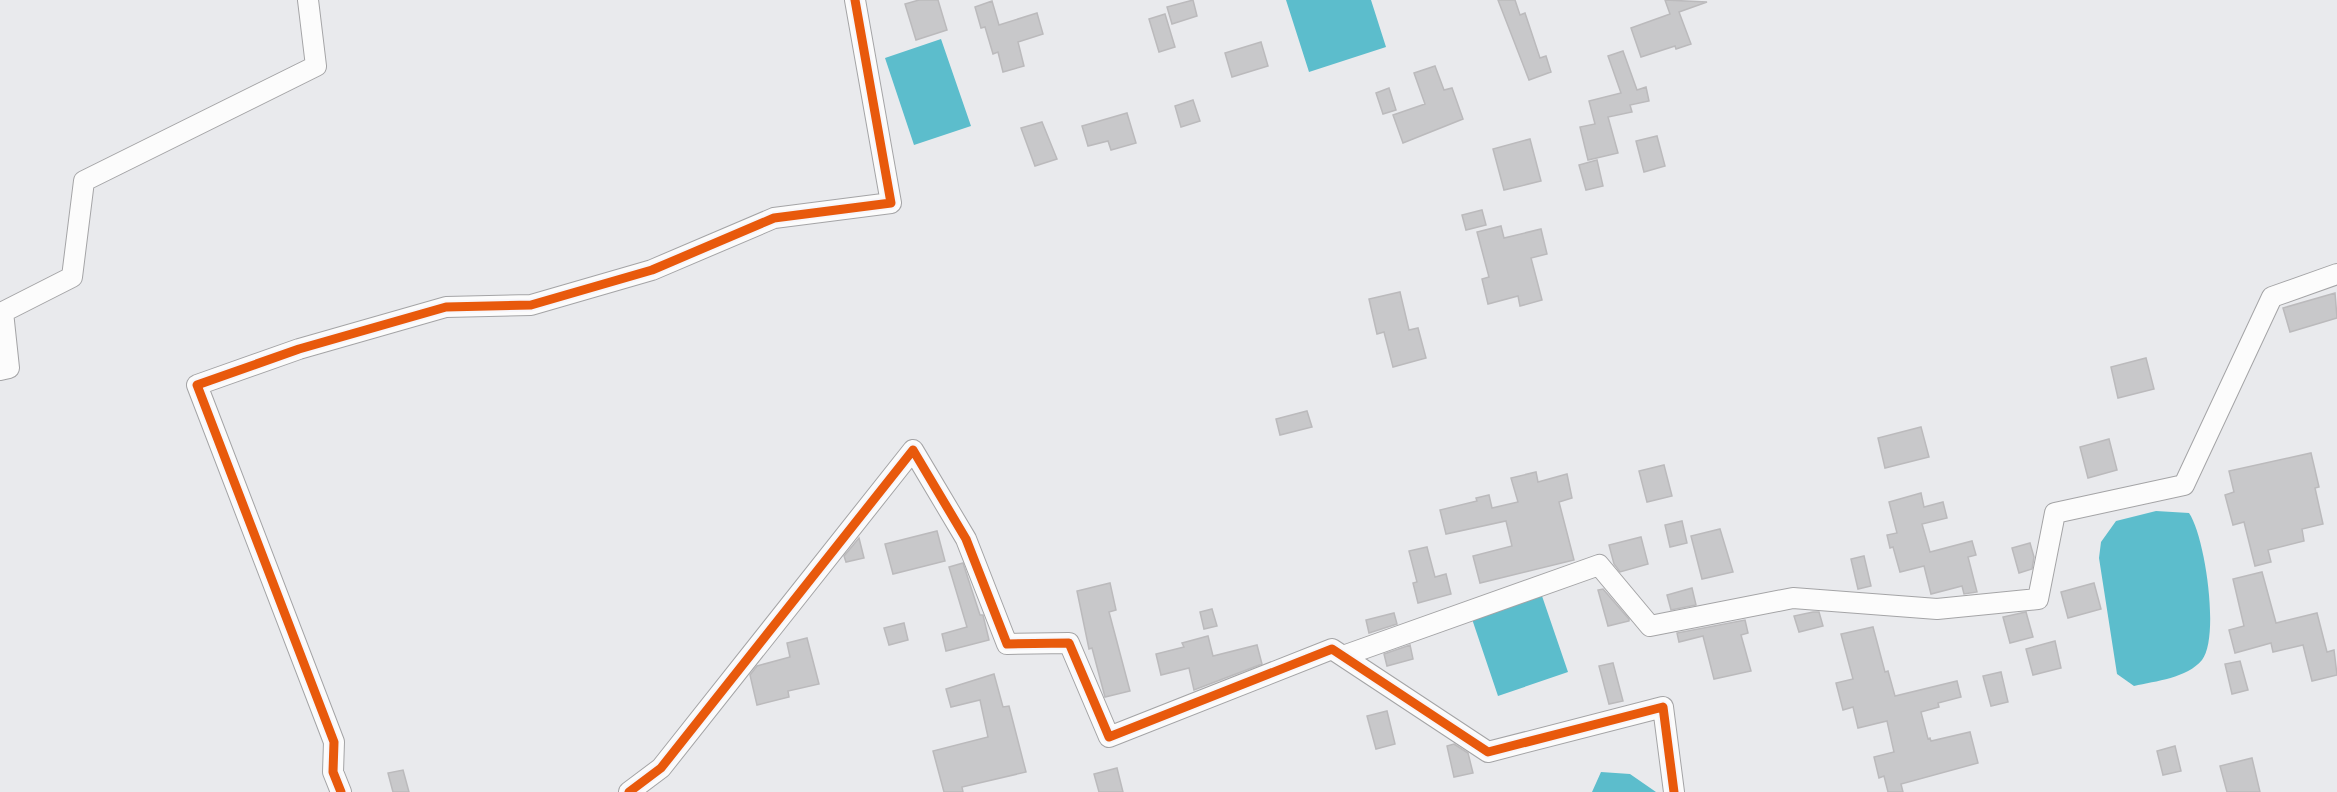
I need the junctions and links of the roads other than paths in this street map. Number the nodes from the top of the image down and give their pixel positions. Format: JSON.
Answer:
{"nodes":[{"id":1,"x":308,"y":0,"type":"edge"},
{"id":2,"x":855,"y":0,"type":"edge"},
{"id":3,"x":2337,"y":274,"type":"edge"},
{"id":4,"x":0,"y":370,"type":"edge"},
{"id":5,"x":1343,"y":656,"type":"junction"},
{"id":6,"x":341,"y":792,"type":"edge"},
{"id":7,"x":628,"y":792,"type":"edge"},
{"id":8,"x":1674,"y":792,"type":"edge"}],
"edges":[{"from":1,"to":4,"type":"street"},
{"from":2,"to":6,"type":"street"},
{"from":3,"to":5,"type":"street"},
{"from":5,"to":7,"type":"street"},
{"from":5,"to":8,"type":"street"}]}
